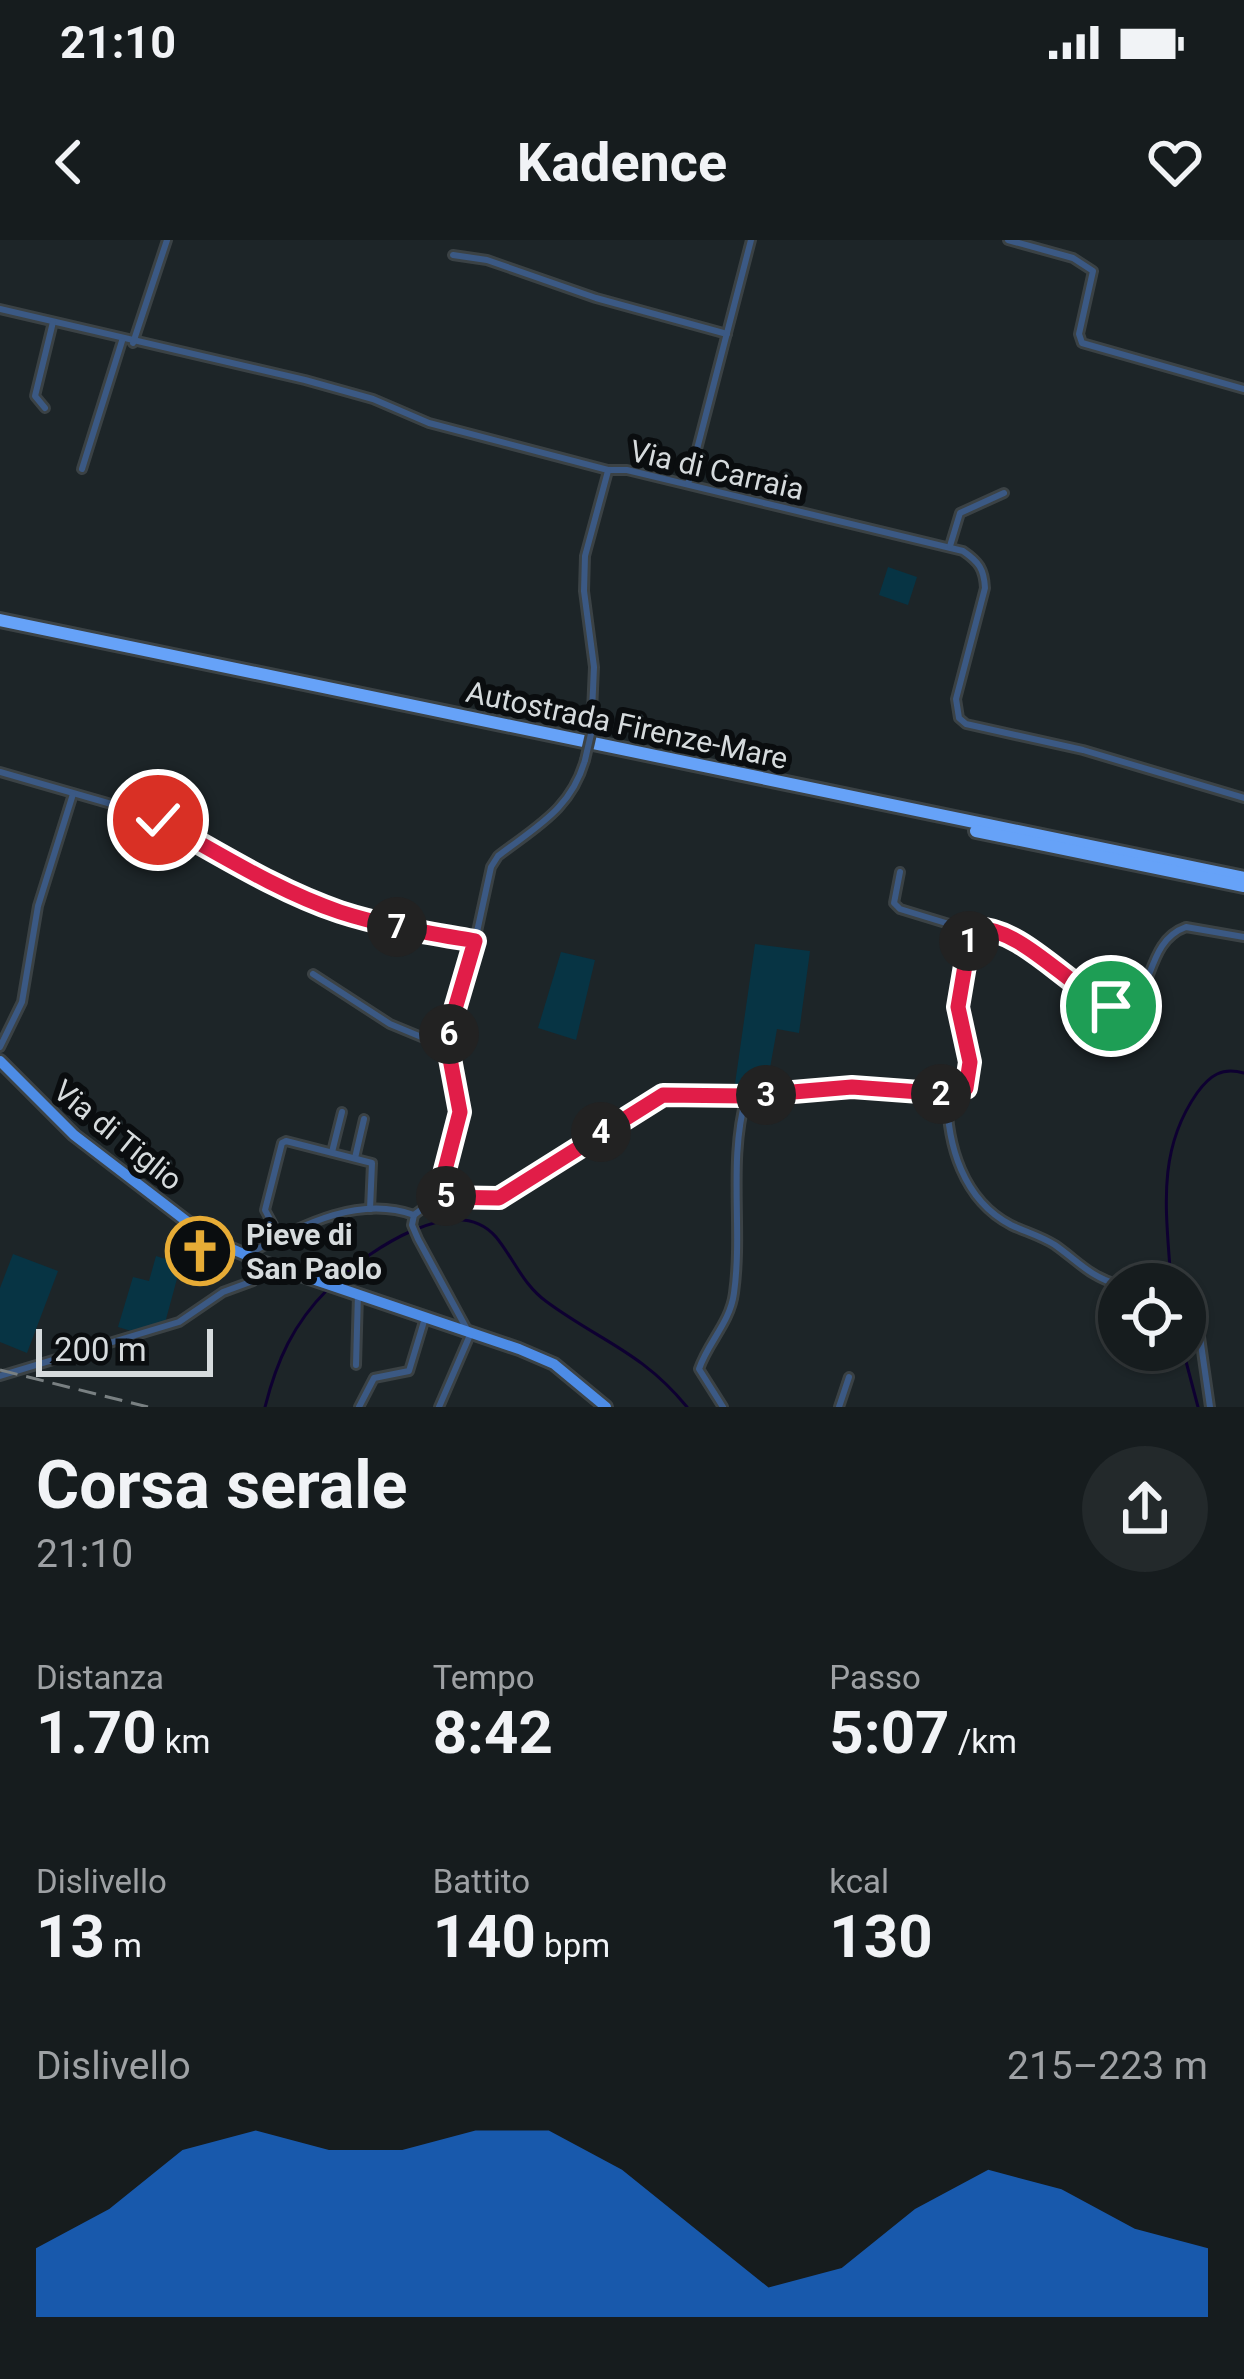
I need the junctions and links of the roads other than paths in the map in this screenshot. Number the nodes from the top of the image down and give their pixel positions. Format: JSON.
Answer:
{"nodes":[{"id":1,"x":167,"y":240,"type":"edge"},
{"id":2,"x":752,"y":240,"type":"edge"},
{"id":3,"x":1008,"y":240,"type":"edge"},
{"id":4,"x":453,"y":255,"type":"dead end"},
{"id":5,"x":0,"y":308,"type":"edge"},
{"id":6,"x":53,"y":322,"type":"junction"},
{"id":7,"x":727,"y":334,"type":"junction"},
{"id":8,"x":123,"y":340,"type":"junction"},
{"id":9,"x":134,"y":343,"type":"junction"},
{"id":10,"x":1244,"y":388,"type":"edge"},
{"id":11,"x":45,"y":408,"type":"dead end"},
{"id":12,"x":82,"y":469,"type":"dead end"},
{"id":13,"x":608,"y":470,"type":"junction"},
{"id":14,"x":688,"y":484,"type":"junction"},
{"id":15,"x":1004,"y":493,"type":"dead end"},
{"id":16,"x":950,"y":546,"type":"junction"},
{"id":17,"x":0,"y":624,"type":"edge"},
{"id":18,"x":0,"y":772,"type":"edge"},
{"id":19,"x":73,"y":794,"type":"junction"},
{"id":20,"x":1244,"y":798,"type":"edge"},
{"id":21,"x":900,"y":872,"type":"dead end"},
{"id":22,"x":1244,"y":882,"type":"edge"},
{"id":23,"x":972,"y":931,"type":"junction"},
{"id":24,"x":1244,"y":937,"type":"edge"},
{"id":25,"x":475,"y":941,"type":"junction"},
{"id":26,"x":313,"y":974,"type":"dead end"},
{"id":27,"x":0,"y":1048,"type":"edge"},
{"id":28,"x":448,"y":1048,"type":"junction"},
{"id":29,"x":0,"y":1061,"type":"edge"},
{"id":30,"x":947,"y":1094,"type":"junction"},
{"id":31,"x":746,"y":1096,"type":"junction"},
{"id":32,"x":342,"y":1112,"type":"dead end"},
{"id":33,"x":364,"y":1119,"type":"dead end"},
{"id":34,"x":332,"y":1152,"type":"junction"},
{"id":35,"x":355,"y":1158,"type":"junction"},
{"id":36,"x":438,"y":1197,"type":"junction"},
{"id":37,"x":370,"y":1209,"type":"junction"},
{"id":38,"x":414,"y":1215,"type":"junction"},
{"id":39,"x":278,"y":1236,"type":"junction"},
{"id":40,"x":245,"y":1255,"type":"junction"},
{"id":41,"x":262,"y":1262,"type":"junction"},
{"id":42,"x":1098,"y":1277,"type":"edge"},
{"id":43,"x":358,"y":1294,"type":"junction"},
{"id":44,"x":424,"y":1318,"type":"junction"},
{"id":45,"x":470,"y":1335,"type":"junction"},
{"id":46,"x":356,"y":1364,"type":"dead end"},
{"id":47,"x":1205,"y":1371,"type":"edge"},
{"id":48,"x":0,"y":1376,"type":"edge"},
{"id":49,"x":849,"y":1377,"type":"dead end"},
{"id":50,"x":359,"y":1407,"type":"edge"},
{"id":51,"x":439,"y":1407,"type":"edge"},
{"id":52,"x":606,"y":1407,"type":"edge"},
{"id":53,"x":724,"y":1407,"type":"edge"},
{"id":54,"x":839,"y":1407,"type":"edge"},
{"id":55,"x":1210,"y":1407,"type":"edge"}],
"edges":[{"from":1,"to":9,"type":"street"},
{"from":2,"to":7,"type":"street"},
{"from":3,"to":10,"type":"street"},
{"from":4,"to":7,"type":"street"},
{"from":5,"to":6,"type":"street","name":"Via di Carraia"},
{"from":6,"to":8,"type":"street","name":"Via di Carraia"},
{"from":6,"to":11,"type":"street"},
{"from":7,"to":14,"type":"street"},
{"from":8,"to":9,"type":"street","name":"Via di Carraia"},
{"from":8,"to":12,"type":"street"},
{"from":9,"to":13,"type":"street","name":"Via di Carraia"},
{"from":13,"to":14,"type":"street","name":"Via di Carraia"},
{"from":13,"to":25,"type":"street","bridge":true},
{"from":14,"to":16,"type":"street","name":"Via di Carraia"},
{"from":15,"to":16,"type":"street"},
{"from":16,"to":20,"type":"street"},
{"from":17,"to":22,"type":"highway","name":"Autostrada Firenze-Mare"},
{"from":18,"to":19,"type":"street"},
{"from":19,"to":25,"type":"street"},
{"from":19,"to":27,"type":"street"},
{"from":21,"to":23,"type":"street"},
{"from":23,"to":24,"type":"street"},
{"from":23,"to":30,"type":"street"},
{"from":25,"to":28,"type":"street"},
{"from":26,"to":28,"type":"street"},
{"from":28,"to":36,"type":"street"},
{"from":29,"to":40,"type":"main road","name":"Via di Tiglio"},
{"from":30,"to":31,"type":"street"},
{"from":30,"to":42,"type":"street"},
{"from":31,"to":36,"type":"street"},
{"from":31,"to":53,"type":"street"},
{"from":32,"to":34,"type":"street"},
{"from":33,"to":35,"type":"street"},
{"from":34,"to":35,"type":"street"},
{"from":34,"to":39,"type":"street"},
{"from":35,"to":37,"type":"street"},
{"from":36,"to":38,"type":"street"},
{"from":37,"to":38,"type":"street"},
{"from":37,"to":39,"type":"street"},
{"from":38,"to":45,"type":"street"},
{"from":39,"to":40,"type":"street"},
{"from":40,"to":41,"type":"main road","name":"Via di Tiglio"},
{"from":41,"to":43,"type":"main road","name":"Via di Tiglio"},
{"from":41,"to":48,"type":"street"},
{"from":43,"to":44,"type":"main road","name":"Via di Tiglio"},
{"from":43,"to":46,"type":"street"},
{"from":44,"to":45,"type":"main road","name":"Via di Tiglio"},
{"from":44,"to":50,"type":"street"},
{"from":45,"to":51,"type":"street"},
{"from":45,"to":52,"type":"main road","name":"Via di Tiglio"},
{"from":47,"to":55,"type":"street"},
{"from":49,"to":54,"type":"street"}]}
